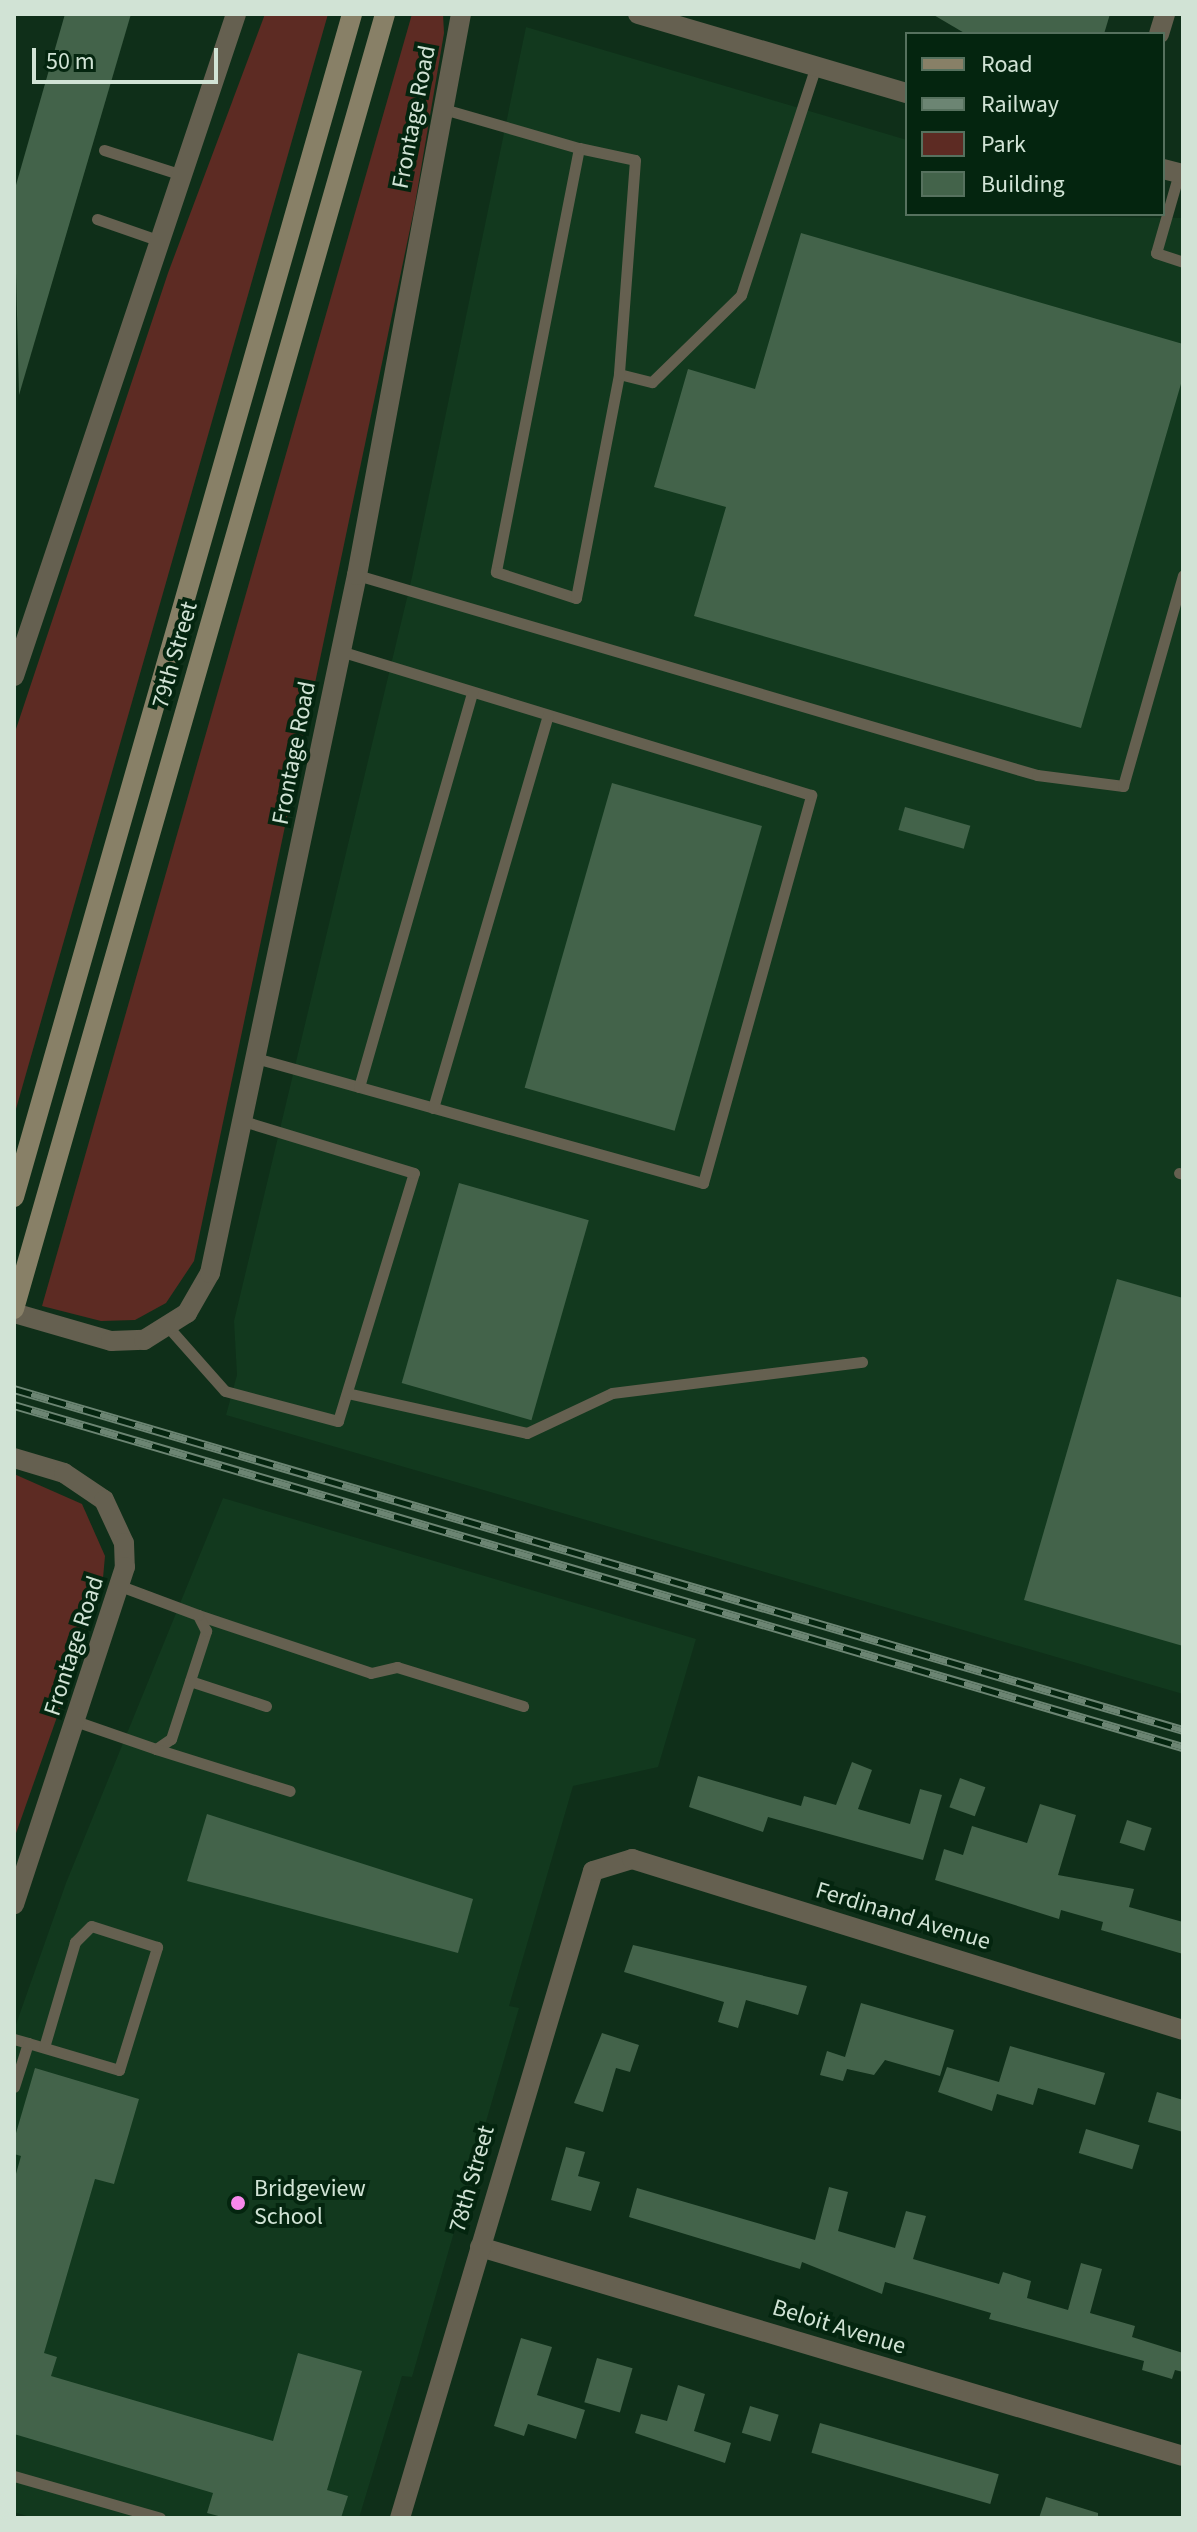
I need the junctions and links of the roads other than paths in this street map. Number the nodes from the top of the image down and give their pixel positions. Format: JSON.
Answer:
{"nodes":[{"id":1,"x":236,"y":14,"type":"edge"},
{"id":2,"x":352,"y":14,"type":"edge"},
{"id":3,"x":385,"y":14,"type":"edge"},
{"id":4,"x":461,"y":14,"type":"edge"},
{"id":5,"x":638,"y":14,"type":"edge"},
{"id":6,"x":816,"y":66,"type":"junction"},
{"id":7,"x":905,"y":92,"type":"edge"},
{"id":8,"x":440,"y":108,"type":"junction"},
{"id":9,"x":579,"y":148,"type":"junction"},
{"id":10,"x":104,"y":150,"type":"dead end"},
{"id":11,"x":1175,"y":172,"type":"edge"},
{"id":12,"x":182,"y":175,"type":"junction"},
{"id":13,"x":1165,"y":215,"type":"edge"},
{"id":14,"x":1165,"y":216,"type":"edge"},
{"id":15,"x":97,"y":219,"type":"dead end"},
{"id":16,"x":160,"y":241,"type":"junction"},
{"id":17,"x":1183,"y":262,"type":"edge"},
{"id":18,"x":619,"y":374,"type":"junction"},
{"id":19,"x":357,"y":575,"type":"junction"},
{"id":20,"x":1183,"y":575,"type":"edge"},
{"id":21,"x":342,"y":652,"type":"junction"},
{"id":22,"x":14,"y":676,"type":"edge"},
{"id":23,"x":472,"y":692,"type":"junction"},
{"id":24,"x":548,"y":715,"type":"junction"},
{"id":25,"x":259,"y":1059,"type":"junction"},
{"id":26,"x":359,"y":1087,"type":"junction"},
{"id":27,"x":433,"y":1108,"type":"junction"},
{"id":28,"x":246,"y":1122,"type":"junction"},
{"id":29,"x":14,"y":1197,"type":"edge"},
{"id":30,"x":14,"y":1311,"type":"edge"},
{"id":31,"x":169,"y":1328,"type":"junction"},
{"id":32,"x":862,"y":1362,"type":"dead end"},
{"id":33,"x":347,"y":1393,"type":"junction"},
{"id":34,"x":14,"y":1458,"type":"edge"},
{"id":35,"x":123,"y":1587,"type":"junction"},
{"id":36,"x":198,"y":1615,"type":"junction"},
{"id":37,"x":190,"y":1681,"type":"junction"},
{"id":38,"x":266,"y":1706,"type":"dead end"},
{"id":39,"x":523,"y":1706,"type":"dead end"},
{"id":40,"x":78,"y":1722,"type":"junction"},
{"id":41,"x":156,"y":1749,"type":"junction"},
{"id":42,"x":290,"y":1791,"type":"dead end"},
{"id":43,"x":607,"y":1864,"type":"joint"},
{"id":44,"x":14,"y":1904,"type":"edge"},
{"id":45,"x":1183,"y":2030,"type":"edge"},
{"id":46,"x":14,"y":2039,"type":"edge"},
{"id":47,"x":28,"y":2043,"type":"junction"},
{"id":48,"x":44,"y":2047,"type":"junction"},
{"id":49,"x":14,"y":2087,"type":"edge"},
{"id":50,"x":480,"y":2247,"type":"junction"},
{"id":51,"x":1183,"y":2456,"type":"edge"},
{"id":52,"x":14,"y":2476,"type":"edge"},
{"id":53,"x":160,"y":2518,"type":"edge"},
{"id":54,"x":400,"y":2518,"type":"edge"}],
"edges":[{"from":1,"to":12,"type":"street"},
{"from":2,"to":29,"type":"main road","name":"79th Street"},
{"from":3,"to":30,"type":"main road","name":"79th Street"},
{"from":4,"to":8,"type":"street","name":"Frontage Road"},
{"from":5,"to":6,"type":"street"},
{"from":6,"to":7,"type":"street"},
{"from":6,"to":18,"type":"lane"},
{"from":8,"to":9,"type":"lane"},
{"from":8,"to":19,"type":"street","name":"Frontage Road"},
{"from":9,"to":18,"type":"lane"},
{"from":9,"to":18,"type":"lane"},
{"from":10,"to":12,"type":"lane"},
{"from":11,"to":13,"type":"lane"},
{"from":12,"to":16,"type":"street"},
{"from":14,"to":17,"type":"lane"},
{"from":15,"to":16,"type":"lane"},
{"from":16,"to":22,"type":"street"},
{"from":19,"to":20,"type":"lane"},
{"from":19,"to":21,"type":"street","name":"Frontage Road"},
{"from":21,"to":23,"type":"lane"},
{"from":21,"to":25,"type":"street","name":"Frontage Road"},
{"from":23,"to":24,"type":"lane"},
{"from":23,"to":26,"type":"lane"},
{"from":24,"to":27,"type":"lane"},
{"from":24,"to":27,"type":"lane"},
{"from":25,"to":26,"type":"lane"},
{"from":25,"to":28,"type":"street","name":"Frontage Road"},
{"from":26,"to":27,"type":"lane"},
{"from":28,"to":31,"type":"street","name":"Frontage Road"},
{"from":28,"to":33,"type":"lane"},
{"from":30,"to":31,"type":"street","name":"Frontage Road"},
{"from":31,"to":33,"type":"lane"},
{"from":32,"to":33,"type":"lane"},
{"from":34,"to":35,"type":"street","name":"Frontage Road"},
{"from":35,"to":36,"type":"lane"},
{"from":35,"to":40,"type":"street","name":"Frontage Road"},
{"from":36,"to":37,"type":"lane"},
{"from":36,"to":39,"type":"lane"},
{"from":37,"to":38,"type":"lane"},
{"from":37,"to":41,"type":"lane"},
{"from":40,"to":41,"type":"lane"},
{"from":40,"to":44,"type":"street","name":"Frontage Road"},
{"from":41,"to":42,"type":"lane"},
{"from":43,"to":45,"type":"street","name":"Ferdinand Avenue"},
{"from":43,"to":50,"type":"street","name":"78th Street"},
{"from":46,"to":47,"type":"lane"},
{"from":47,"to":48,"type":"lane"},
{"from":47,"to":49,"type":"lane"},
{"from":48,"to":48,"type":"lane"},
{"from":50,"to":51,"type":"street","name":"Beloit Avenue"},
{"from":50,"to":54,"type":"street","name":"78th Street"},
{"from":52,"to":53,"type":"lane"}]}
